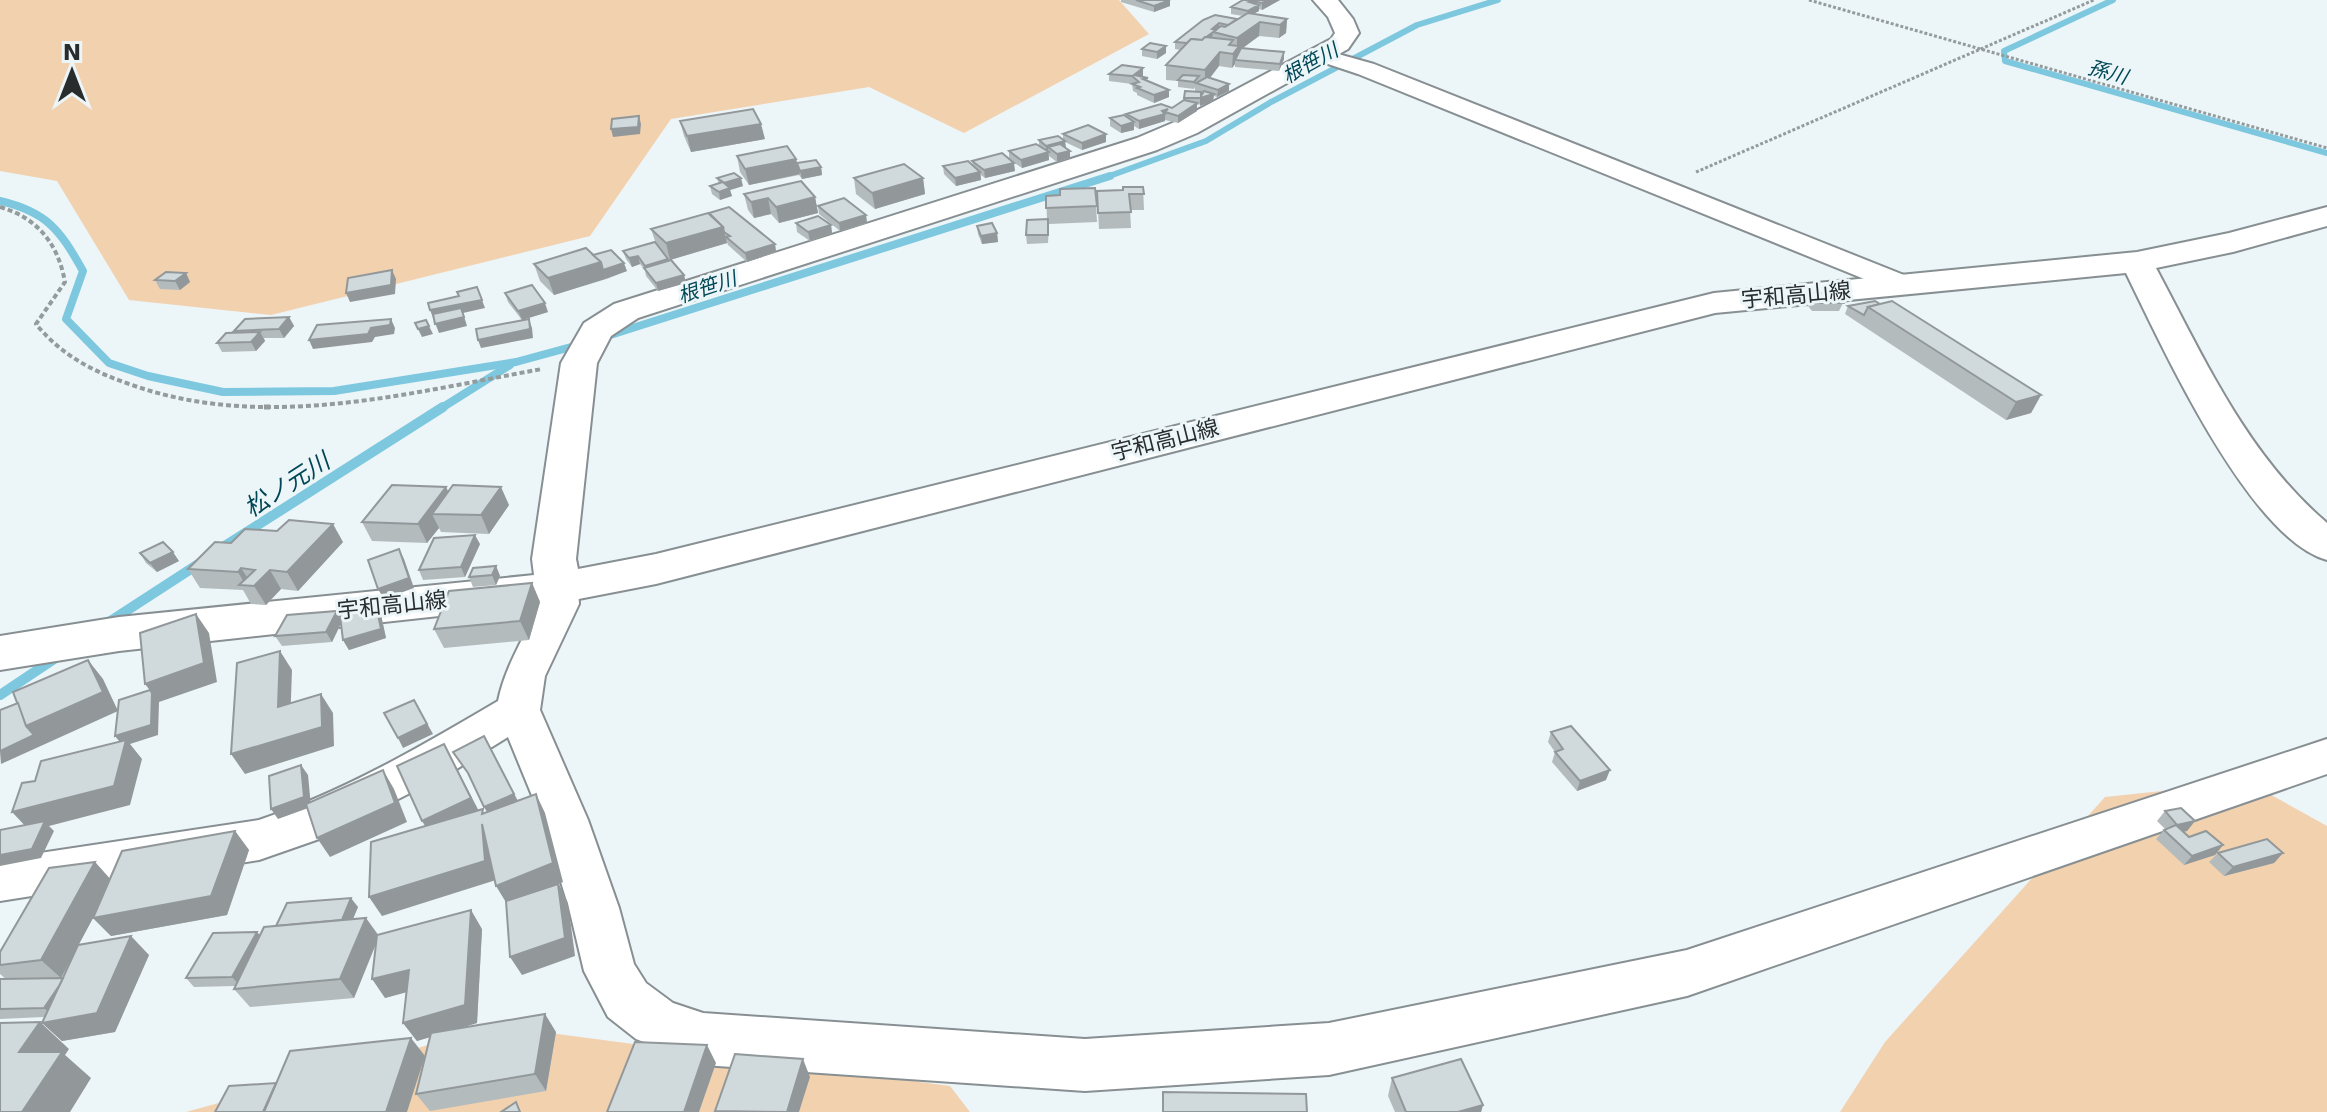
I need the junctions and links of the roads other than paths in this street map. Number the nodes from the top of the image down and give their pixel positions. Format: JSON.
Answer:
{"nodes":[{"id":1,"x":1324,"y":0,"type":"edge"},
{"id":2,"x":1325,"y":57,"type":"junction"},
{"id":3,"x":2327,"y":216,"type":"edge"},
{"id":4,"x":2137,"y":262,"type":"junction"},
{"id":5,"x":1904,"y":285,"type":"junction"},
{"id":6,"x":2327,"y":546,"type":"edge"},
{"id":7,"x":558,"y":588,"type":"junction"},
{"id":8,"x":0,"y":653,"type":"edge"},
{"id":9,"x":518,"y":710,"type":"junction"},
{"id":10,"x":2327,"y":756,"type":"edge"},
{"id":11,"x":0,"y":880,"type":"edge"}],
"edges":[{"from":1,"to":2,"type":"main road"},
{"from":2,"to":5,"type":"street"},
{"from":2,"to":7,"type":"main road"},
{"from":3,"to":4,"type":"main road","name":"宇和高山線"},
{"from":4,"to":5,"type":"main road","name":"宇和高山線"},
{"from":4,"to":6,"type":"main road"},
{"from":5,"to":7,"type":"main road","name":"宇和高山線"},
{"from":7,"to":8,"type":"main road","name":"宇和高山線"},
{"from":7,"to":9,"type":"street"},
{"from":9,"to":10,"type":"street"},
{"from":9,"to":11,"type":"street"}]}
